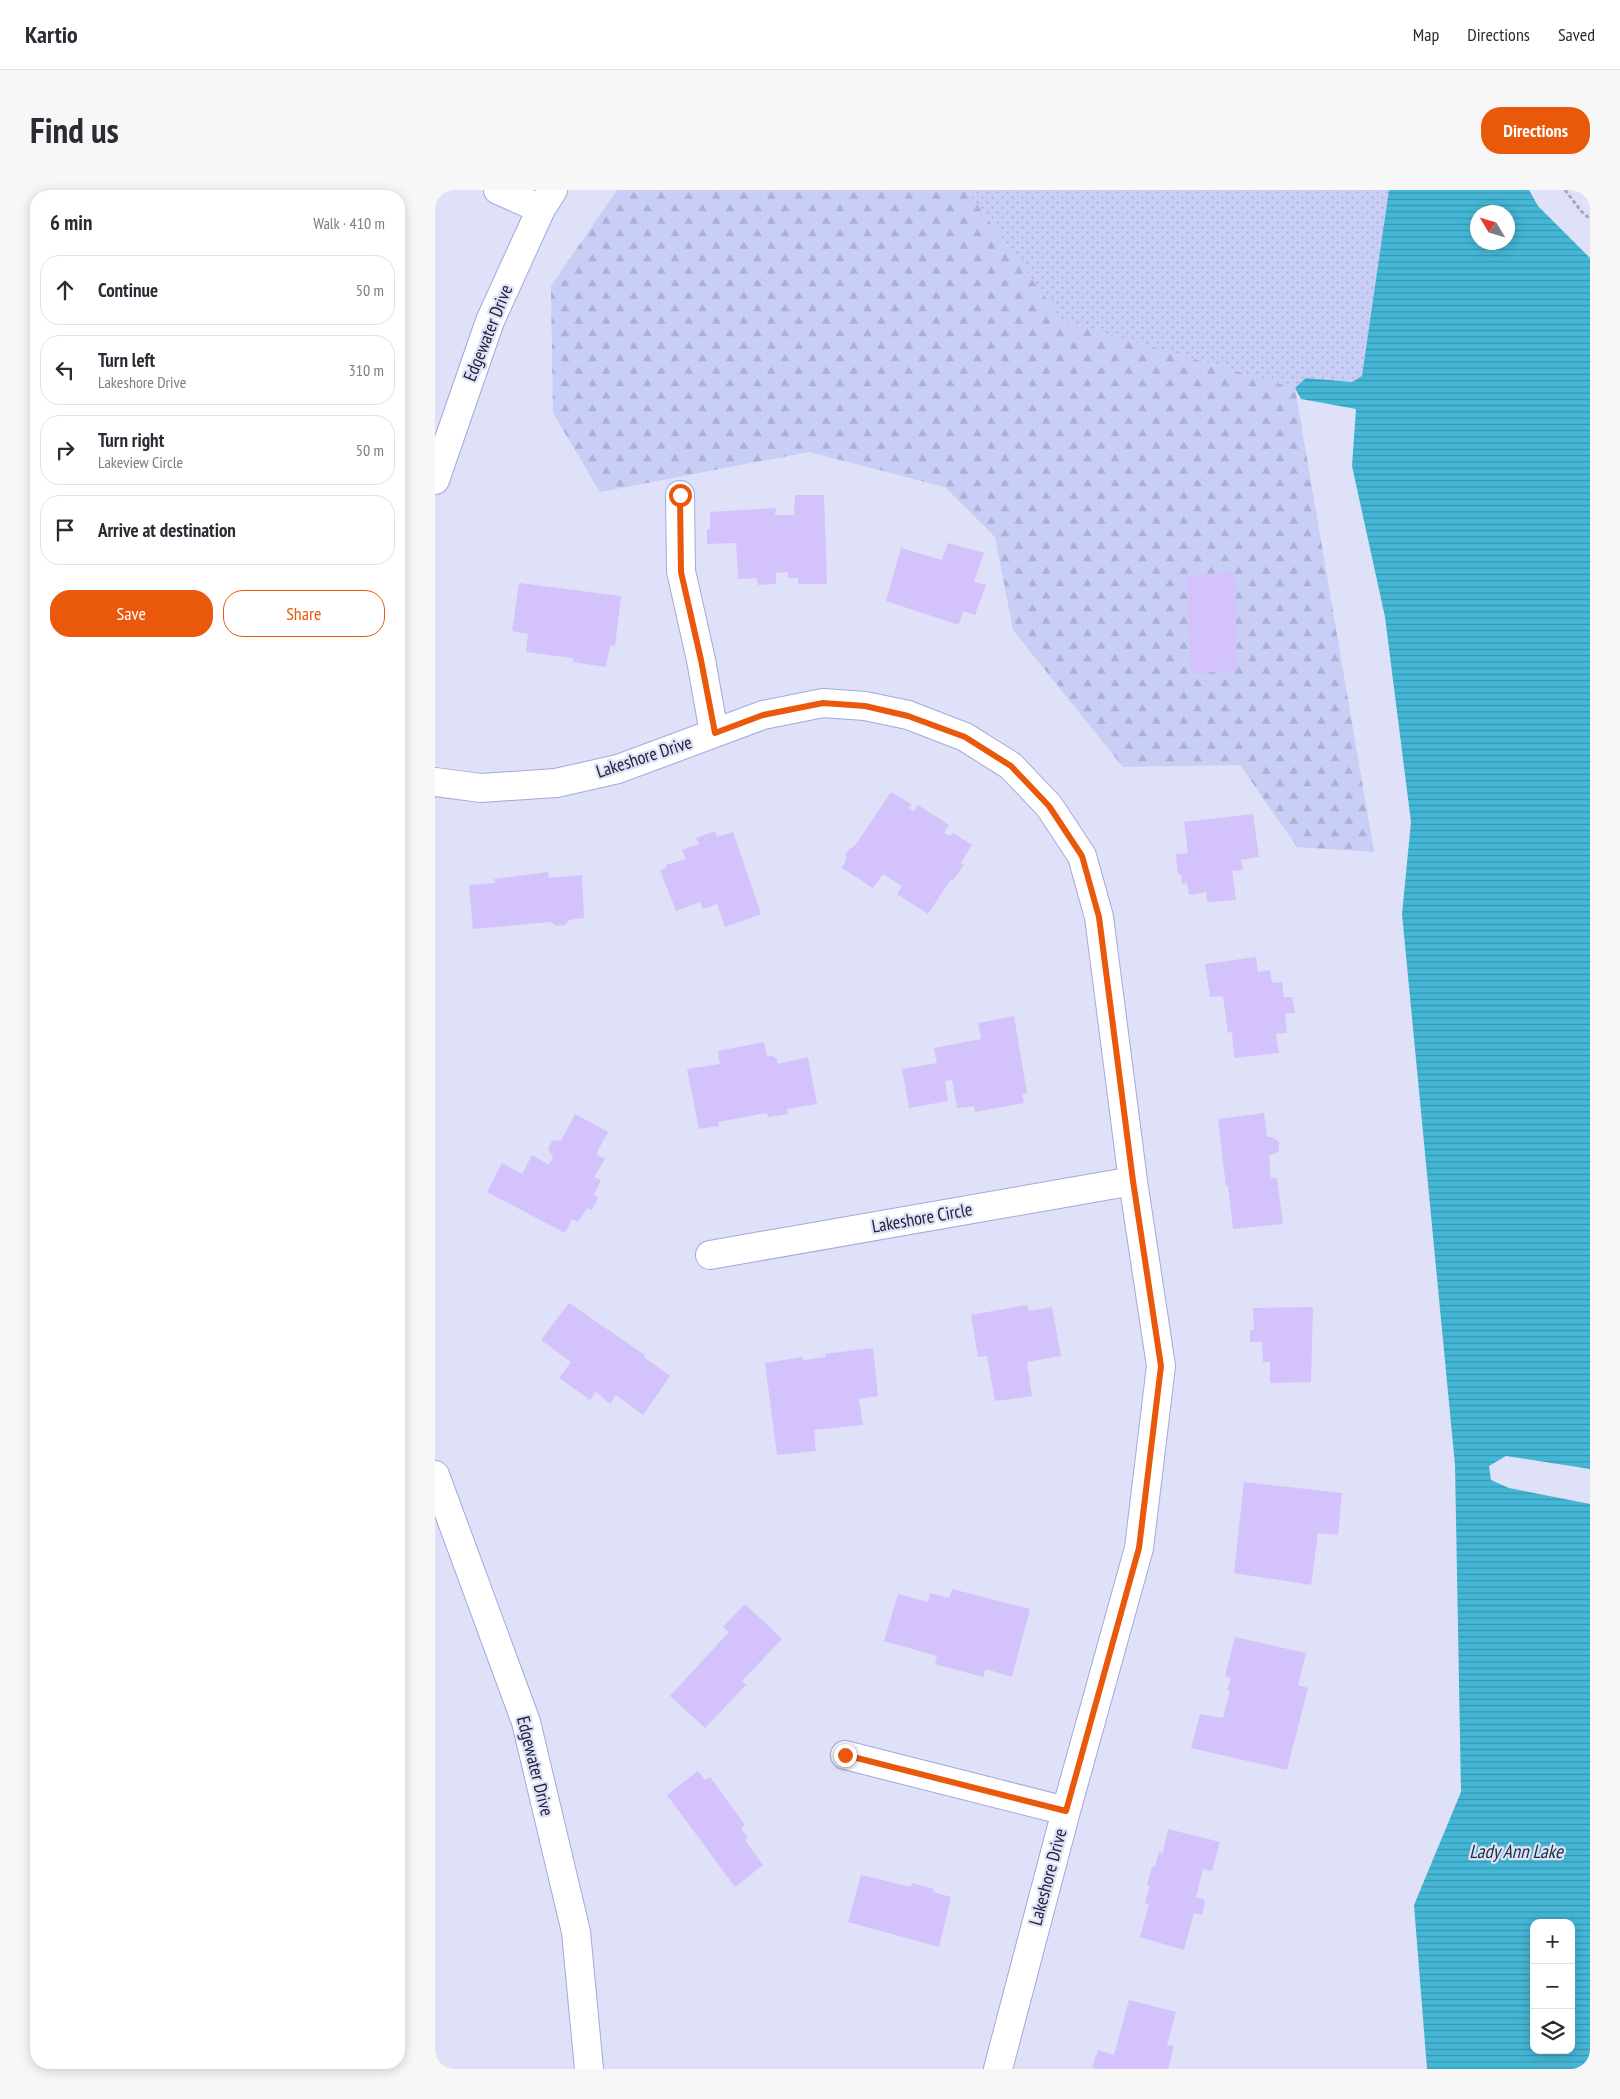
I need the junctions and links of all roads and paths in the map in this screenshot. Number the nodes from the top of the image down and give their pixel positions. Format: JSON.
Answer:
{"nodes":[{"id":1,"x":498,"y":190,"type":"edge"},
{"id":2,"x":1565,"y":190,"type":"edge"},
{"id":3,"x":547,"y":200,"type":"edge"},
{"id":4,"x":1590,"y":219,"type":"edge"},
{"id":5,"x":435,"y":480,"type":"edge"},
{"id":6,"x":680,"y":495,"type":"dead end"},
{"id":7,"x":715,"y":733,"type":"junction"},
{"id":8,"x":435,"y":782,"type":"edge"},
{"id":9,"x":1133,"y":1181,"type":"junction"},
{"id":10,"x":710,"y":1255,"type":"dead end"},
{"id":11,"x":435,"y":1474,"type":"edge"},
{"id":12,"x":845,"y":1755,"type":"dead end"},
{"id":13,"x":1066,"y":1811,"type":"junction"},
{"id":14,"x":589,"y":2069,"type":"edge"},
{"id":15,"x":998,"y":2069,"type":"edge"}],
"edges":[{"from":1,"to":3,"type":"street"},
{"from":2,"to":4,"type":"path"},
{"from":3,"to":5,"type":"street","name":"Edgewater Drive"},
{"from":6,"to":7,"type":"street"},
{"from":7,"to":8,"type":"street","name":"Lakeshore Drive"},
{"from":7,"to":9,"type":"street","name":"Lakeshore Drive"},
{"from":9,"to":10,"type":"street","name":"Lakeshore Circle"},
{"from":9,"to":13,"type":"street","name":"Lakeshore Drive"},
{"from":11,"to":14,"type":"street","name":"Edgewater Drive"},
{"from":12,"to":13,"type":"street"},
{"from":13,"to":15,"type":"street","name":"Lakeshore Drive"}]}
